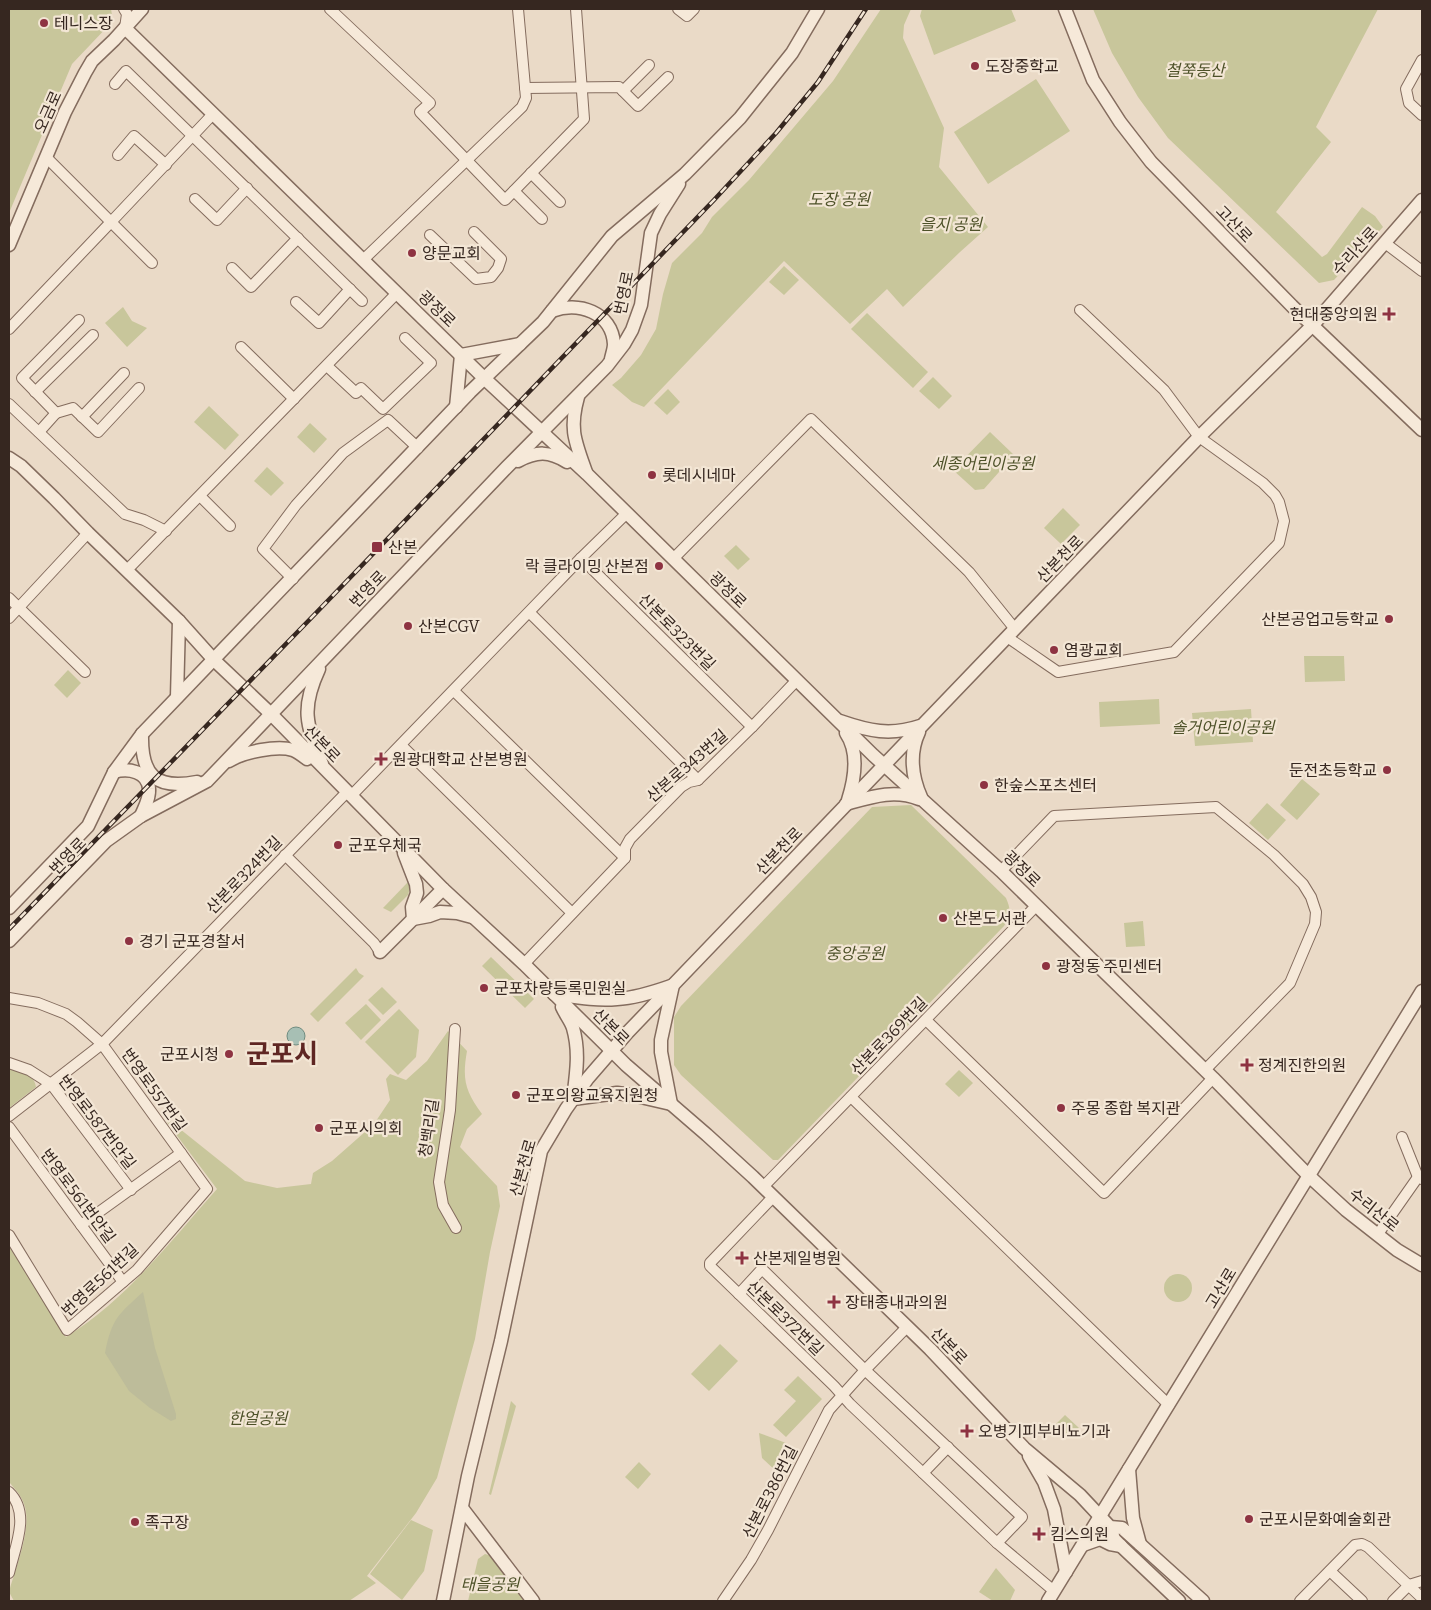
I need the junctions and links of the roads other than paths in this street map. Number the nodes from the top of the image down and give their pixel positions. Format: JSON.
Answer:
{"nodes":[{"id":1,"x":124,"y":9,"type":"edge"},
{"id":2,"x":142,"y":9,"type":"edge"},
{"id":3,"x":330,"y":9,"type":"edge"},
{"id":4,"x":518,"y":9,"type":"edge"},
{"id":5,"x":576,"y":9,"type":"edge"},
{"id":6,"x":678,"y":9,"type":"edge"},
{"id":7,"x":694,"y":9,"type":"edge"},
{"id":8,"x":818,"y":9,"type":"edge"},
{"id":9,"x":1065,"y":9,"type":"edge"},
{"id":10,"x":125,"y":28,"type":"junction"},
{"id":11,"x":1422,"y":60,"type":"edge"},
{"id":12,"x":649,"y":66,"type":"dead end"},
{"id":13,"x":668,"y":77,"type":"dead end"},
{"id":14,"x":115,"y":84,"type":"dead end"},
{"id":15,"x":581,"y":87,"type":"junction"},
{"id":16,"x":525,"y":88,"type":"junction"},
{"id":17,"x":623,"y":92,"type":"junction"},
{"id":18,"x":213,"y":114,"type":"junction"},
{"id":19,"x":1422,"y":116,"type":"edge"},
{"id":20,"x":193,"y":136,"type":"junction"},
{"id":21,"x":118,"y":155,"type":"dead end"},
{"id":22,"x":46,"y":157,"type":"junction"},
{"id":23,"x":466,"y":161,"type":"junction"},
{"id":24,"x":166,"y":165,"type":"junction"},
{"id":25,"x":531,"y":173,"type":"junction"},
{"id":26,"x":685,"y":174,"type":"junction"},
{"id":27,"x":247,"y":188,"type":"junction"},
{"id":28,"x":514,"y":191,"type":"junction"},
{"id":29,"x":195,"y":199,"type":"dead end"},
{"id":30,"x":1422,"y":200,"type":"edge"},
{"id":31,"x":560,"y":202,"type":"dead end"},
{"id":32,"x":542,"y":219,"type":"dead end"},
{"id":33,"x":111,"y":222,"type":"junction"},
{"id":34,"x":474,"y":232,"type":"dead end"},
{"id":35,"x":430,"y":235,"type":"dead end"},
{"id":36,"x":298,"y":238,"type":"junction"},
{"id":37,"x":1385,"y":243,"type":"junction"},
{"id":38,"x":9,"y":245,"type":"edge"},
{"id":39,"x":364,"y":260,"type":"junction"},
{"id":40,"x":152,"y":264,"type":"dead end"},
{"id":41,"x":232,"y":268,"type":"dead end"},
{"id":42,"x":1422,"y":271,"type":"edge"},
{"id":43,"x":350,"y":289,"type":"junction"},
{"id":44,"x":398,"y":293,"type":"junction"},
{"id":45,"x":362,"y":301,"type":"dead end"},
{"id":46,"x":296,"y":302,"type":"dead end"},
{"id":47,"x":1080,"y":310,"type":"dead end"},
{"id":48,"x":552,"y":311,"type":"junction"},
{"id":49,"x":80,"y":320,"type":"dead end"},
{"id":50,"x":1313,"y":325,"type":"junction"},
{"id":51,"x":9,"y":329,"type":"edge"},
{"id":52,"x":93,"y":335,"type":"dead end"},
{"id":53,"x":405,"y":338,"type":"dead end"},
{"id":54,"x":520,"y":344,"type":"junction"},
{"id":55,"x":241,"y":347,"type":"dead end"},
{"id":56,"x":461,"y":355,"type":"junction"},
{"id":57,"x":611,"y":362,"type":"junction"},
{"id":58,"x":327,"y":366,"type":"junction"},
{"id":59,"x":124,"y":373,"type":"dead end"},
{"id":60,"x":485,"y":379,"type":"junction"},
{"id":61,"x":139,"y":388,"type":"dead end"},
{"id":62,"x":35,"y":392,"type":"junction"},
{"id":63,"x":578,"y":396,"type":"junction"},
{"id":64,"x":294,"y":399,"type":"junction"},
{"id":65,"x":9,"y":404,"type":"edge"},
{"id":66,"x":456,"y":408,"type":"junction"},
{"id":67,"x":56,"y":413,"type":"junction"},
{"id":68,"x":82,"y":417,"type":"junction"},
{"id":69,"x":1422,"y":430,"type":"edge"},
{"id":70,"x":39,"y":432,"type":"junction"},
{"id":71,"x":542,"y":433,"type":"junction"},
{"id":72,"x":1199,"y":437,"type":"junction"},
{"id":73,"x":418,"y":448,"type":"junction"},
{"id":74,"x":9,"y":458,"type":"edge"},
{"id":75,"x":507,"y":467,"type":"junction"},
{"id":76,"x":587,"y":474,"type":"junction"},
{"id":77,"x":200,"y":496,"type":"junction"},
{"id":78,"x":626,"y":514,"type":"junction"},
{"id":79,"x":230,"y":526,"type":"dead end"},
{"id":80,"x":166,"y":531,"type":"junction"},
{"id":81,"x":88,"y":533,"type":"junction"},
{"id":82,"x":581,"y":558,"type":"junction"},
{"id":83,"x":673,"y":559,"type":"junction"},
{"id":84,"x":127,"y":570,"type":"junction"},
{"id":85,"x":293,"y":579,"type":"junction"},
{"id":86,"x":9,"y":598,"type":"edge"},
{"id":87,"x":19,"y":608,"type":"junction"},
{"id":88,"x":530,"y":613,"type":"junction"},
{"id":89,"x":9,"y":618,"type":"edge"},
{"id":90,"x":179,"y":621,"type":"junction"},
{"id":91,"x":1011,"y":633,"type":"junction"},
{"id":92,"x":324,"y":658,"type":"junction"},
{"id":93,"x":214,"y":660,"type":"junction"},
{"id":94,"x":85,"y":672,"type":"dead end"},
{"id":95,"x":797,"y":680,"type":"junction"},
{"id":96,"x":454,"y":691,"type":"junction"},
{"id":97,"x":177,"y":697,"type":"junction"},
{"id":98,"x":271,"y":714,"type":"junction"},
{"id":99,"x":837,"y":720,"type":"junction"},
{"id":100,"x":923,"y":725,"type":"junction"},
{"id":101,"x":752,"y":727,"type":"junction"},
{"id":102,"x":142,"y":734,"type":"junction"},
{"id":103,"x":401,"y":745,"type":"junction"},
{"id":104,"x":222,"y":764,"type":"junction"},
{"id":105,"x":885,"y":765,"type":"junction"},
{"id":106,"x":324,"y":769,"type":"junction"},
{"id":107,"x":114,"y":772,"type":"junction"},
{"id":108,"x":698,"y":780,"type":"junction"},
{"id":109,"x":206,"y":781,"type":"junction"},
{"id":110,"x":349,"y":794,"type":"junction"},
{"id":111,"x":922,"y":800,"type":"junction"},
{"id":112,"x":846,"y":804,"type":"junction"},
{"id":113,"x":141,"y":816,"type":"junction"},
{"id":114,"x":401,"y":846,"type":"junction"},
{"id":115,"x":284,"y":855,"type":"junction"},
{"id":116,"x":625,"y":858,"type":"junction"},
{"id":117,"x":1001,"y":871,"type":"junction"},
{"id":118,"x":443,"y":889,"type":"junction"},
{"id":119,"x":1036,"y":906,"type":"junction"},
{"id":120,"x":9,"y":908,"type":"edge"},
{"id":121,"x":572,"y":913,"type":"junction"},
{"id":122,"x":475,"y":918,"type":"junction"},
{"id":123,"x":413,"y":919,"type":"junction"},
{"id":124,"x":9,"y":941,"type":"edge"},
{"id":125,"x":380,"y":952,"type":"joint"},
{"id":126,"x":524,"y":964,"type":"junction"},
{"id":127,"x":673,"y":985,"type":"junction"},
{"id":128,"x":1422,"y":991,"type":"edge"},
{"id":129,"x":554,"y":994,"type":"junction"},
{"id":130,"x":9,"y":998,"type":"edge"},
{"id":131,"x":926,"y":1020,"type":"junction"},
{"id":132,"x":455,"y":1030,"type":"dead end"},
{"id":133,"x":102,"y":1044,"type":"junction"},
{"id":134,"x":611,"y":1050,"type":"junction"},
{"id":135,"x":9,"y":1063,"type":"edge"},
{"id":136,"x":1209,"y":1074,"type":"junction"},
{"id":137,"x":50,"y":1084,"type":"junction"},
{"id":138,"x":851,"y":1097,"type":"junction"},
{"id":139,"x":573,"y":1099,"type":"junction"},
{"id":140,"x":671,"y":1104,"type":"junction"},
{"id":141,"x":9,"y":1116,"type":"edge"},
{"id":142,"x":9,"y":1127,"type":"edge"},
{"id":143,"x":1402,"y":1136,"type":"dead end"},
{"id":144,"x":181,"y":1153,"type":"junction"},
{"id":145,"x":1309,"y":1176,"type":"junction"},
{"id":146,"x":1420,"y":1178,"type":"edge"},
{"id":147,"x":763,"y":1187,"type":"junction"},
{"id":148,"x":207,"y":1189,"type":"joint"},
{"id":149,"x":131,"y":1190,"type":"junction"},
{"id":150,"x":773,"y":1197,"type":"junction"},
{"id":151,"x":82,"y":1226,"type":"junction"},
{"id":152,"x":456,"y":1228,"type":"dead end"},
{"id":153,"x":1378,"y":1234,"type":"junction"},
{"id":154,"x":9,"y":1235,"type":"edge"},
{"id":155,"x":1422,"y":1265,"type":"edge"},
{"id":156,"x":124,"y":1282,"type":"junction"},
{"id":157,"x":739,"y":1294,"type":"junction"},
{"id":158,"x":907,"y":1327,"type":"junction"},
{"id":159,"x":865,"y":1370,"type":"junction"},
{"id":160,"x":842,"y":1395,"type":"junction"},
{"id":161,"x":1170,"y":1405,"type":"junction"},
{"id":162,"x":948,"y":1447,"type":"junction"},
{"id":163,"x":1024,"y":1448,"type":"junction"},
{"id":164,"x":1130,"y":1469,"type":"junction"},
{"id":165,"x":923,"y":1473,"type":"junction"},
{"id":166,"x":9,"y":1492,"type":"edge"},
{"id":167,"x":462,"y":1508,"type":"junction"},
{"id":168,"x":1100,"y":1517,"type":"junction"},
{"id":169,"x":1110,"y":1527,"type":"junction"},
{"id":170,"x":997,"y":1543,"type":"junction"},
{"id":171,"x":1083,"y":1544,"type":"junction"},
{"id":172,"x":1140,"y":1544,"type":"junction"},
{"id":173,"x":1121,"y":1546,"type":"junction"},
{"id":174,"x":1330,"y":1571,"type":"junction"},
{"id":175,"x":1066,"y":1572,"type":"junction"},
{"id":176,"x":9,"y":1573,"type":"edge"},
{"id":177,"x":1422,"y":1581,"type":"edge"},
{"id":178,"x":1409,"y":1585,"type":"junction"},
{"id":179,"x":1051,"y":1596,"type":"edge"},
{"id":180,"x":1422,"y":1598,"type":"edge"},
{"id":181,"x":443,"y":1601,"type":"edge"},
{"id":182,"x":533,"y":1601,"type":"edge"},
{"id":183,"x":723,"y":1601,"type":"edge"},
{"id":184,"x":1179,"y":1601,"type":"edge"},
{"id":185,"x":1204,"y":1601,"type":"edge"},
{"id":186,"x":1300,"y":1601,"type":"edge"},
{"id":187,"x":1362,"y":1601,"type":"edge"},
{"id":188,"x":1393,"y":1601,"type":"edge"}],
"edges":[{"from":1,"to":10,"type":"street"},
{"from":2,"to":10,"type":"street","name":"오금로"},
{"from":3,"to":23,"type":"street"},
{"from":4,"to":16,"type":"street"},
{"from":5,"to":15,"type":"street"},
{"from":6,"to":7,"type":"street"},
{"from":8,"to":26,"type":"street","name":"번영로"},
{"from":9,"to":50,"type":"street","name":"고산로"},
{"from":10,"to":18,"type":"street","name":"광정로"},
{"from":10,"to":22,"type":"street","name":"오금로"},
{"from":11,"to":19,"type":"street"},
{"from":12,"to":17,"type":"street"},
{"from":13,"to":17,"type":"street"},
{"from":14,"to":20,"type":"street"},
{"from":15,"to":16,"type":"street"},
{"from":15,"to":17,"type":"street"},
{"from":15,"to":25,"type":"street"},
{"from":16,"to":23,"type":"street"},
{"from":18,"to":20,"type":"street"},
{"from":18,"to":39,"type":"street","name":"광정로"},
{"from":20,"to":24,"type":"street"},
{"from":20,"to":27,"type":"street"},
{"from":21,"to":24,"type":"street"},
{"from":22,"to":33,"type":"street"},
{"from":22,"to":38,"type":"street","name":"오금로"},
{"from":23,"to":28,"type":"street"},
{"from":23,"to":39,"type":"street"},
{"from":24,"to":33,"type":"street"},
{"from":25,"to":28,"type":"street"},
{"from":25,"to":31,"type":"street"},
{"from":26,"to":48,"type":"street","name":"번영로"},
{"from":26,"to":57,"type":"street","name":"번영로"},
{"from":27,"to":29,"type":"street"},
{"from":27,"to":36,"type":"street"},
{"from":28,"to":32,"type":"street"},
{"from":30,"to":37,"type":"street","name":"수리산로"},
{"from":33,"to":40,"type":"street"},
{"from":33,"to":51,"type":"street"},
{"from":34,"to":35,"type":"street"},
{"from":36,"to":41,"type":"street"},
{"from":36,"to":43,"type":"street"},
{"from":37,"to":42,"type":"street"},
{"from":37,"to":50,"type":"street","name":"수리산로"},
{"from":39,"to":44,"type":"street","name":"광정로"},
{"from":43,"to":45,"type":"street"},
{"from":43,"to":46,"type":"street"},
{"from":44,"to":56,"type":"street","name":"광정로"},
{"from":44,"to":58,"type":"street"},
{"from":47,"to":72,"type":"street"},
{"from":48,"to":54,"type":"street","name":"번영로"},
{"from":48,"to":57,"type":"street"},
{"from":49,"to":62,"type":"street"},
{"from":50,"to":69,"type":"street","name":"고산로"},
{"from":50,"to":72,"type":"street","name":"산본천로"},
{"from":52,"to":62,"type":"street"},
{"from":53,"to":58,"type":"street"},
{"from":54,"to":56,"type":"street"},
{"from":54,"to":60,"type":"street","name":"번영로"},
{"from":55,"to":64,"type":"street"},
{"from":56,"to":60,"type":"street","name":"광정로"},
{"from":56,"to":66,"type":"street"},
{"from":57,"to":63,"type":"street","name":"번영로"},
{"from":58,"to":64,"type":"street"},
{"from":59,"to":68,"type":"street"},
{"from":60,"to":66,"type":"street","name":"번영로"},
{"from":60,"to":71,"type":"street","name":"광정로"},
{"from":61,"to":68,"type":"street"},
{"from":62,"to":67,"type":"street"},
{"from":63,"to":71,"type":"street","name":"번영로"},
{"from":63,"to":76,"type":"street"},
{"from":64,"to":77,"type":"street"},
{"from":65,"to":70,"type":"street"},
{"from":66,"to":73,"type":"street","name":"번영로"},
{"from":67,"to":68,"type":"street"},
{"from":67,"to":70,"type":"street"},
{"from":70,"to":80,"type":"street"},
{"from":71,"to":75,"type":"street","name":"번영로"},
{"from":71,"to":76,"type":"street","name":"광정로"},
{"from":72,"to":91,"type":"street","name":"산본천로"},
{"from":72,"to":91,"type":"street"},
{"from":73,"to":85,"type":"street","name":"번영로"},
{"from":73,"to":85,"type":"street"},
{"from":74,"to":81,"type":"street","name":"산본로"},
{"from":75,"to":76,"type":"street"},
{"from":75,"to":92,"type":"street","name":"번영로"},
{"from":76,"to":78,"type":"street","name":"광정로"},
{"from":77,"to":79,"type":"street"},
{"from":77,"to":80,"type":"street"},
{"from":78,"to":82,"type":"street"},
{"from":78,"to":83,"type":"street","name":"광정로"},
{"from":80,"to":84,"type":"street"},
{"from":81,"to":84,"type":"street","name":"산본로"},
{"from":81,"to":87,"type":"street"},
{"from":82,"to":88,"type":"street"},
{"from":82,"to":101,"type":"street","name":"산본로323번길"},
{"from":83,"to":91,"type":"street"},
{"from":83,"to":95,"type":"street","name":"광정로"},
{"from":84,"to":90,"type":"street","name":"산본로"},
{"from":85,"to":93,"type":"street","name":"번영로"},
{"from":86,"to":87,"type":"street"},
{"from":87,"to":89,"type":"street"},
{"from":87,"to":94,"type":"street"},
{"from":88,"to":96,"type":"street"},
{"from":88,"to":108,"type":"street"},
{"from":90,"to":93,"type":"street","name":"산본로"},
{"from":90,"to":97,"type":"street"},
{"from":91,"to":100,"type":"street","name":"산본천로"},
{"from":92,"to":98,"type":"street","name":"번영로"},
{"from":92,"to":106,"type":"street"},
{"from":93,"to":97,"type":"street","name":"번영로"},
{"from":93,"to":98,"type":"street","name":"산본로"},
{"from":95,"to":99,"type":"street","name":"광정로"},
{"from":95,"to":101,"type":"street","name":"산본로343번길"},
{"from":96,"to":103,"type":"street"},
{"from":96,"to":116,"type":"street"},
{"from":97,"to":102,"type":"street","name":"번영로"},
{"from":98,"to":104,"type":"street","name":"번영로"},
{"from":98,"to":106,"type":"street","name":"산본로"},
{"from":99,"to":100,"type":"street"},
{"from":99,"to":105,"type":"street","name":"광정로"},
{"from":99,"to":112,"type":"street"},
{"from":100,"to":105,"type":"street","name":"산본천로"},
{"from":100,"to":111,"type":"street"},
{"from":101,"to":108,"type":"street","name":"산본로343번길"},
{"from":102,"to":107,"type":"street","name":"번영로"},
{"from":102,"to":109,"type":"street"},
{"from":103,"to":110,"type":"street"},
{"from":103,"to":121,"type":"street"},
{"from":104,"to":106,"type":"street"},
{"from":104,"to":109,"type":"street","name":"번영로"},
{"from":105,"to":111,"type":"street","name":"광정로"},
{"from":105,"to":112,"type":"street","name":"산본천로"},
{"from":106,"to":110,"type":"street","name":"산본로"},
{"from":107,"to":113,"type":"street"},
{"from":107,"to":120,"type":"street","name":"번영로"},
{"from":108,"to":116,"type":"street","name":"산본로343번길"},
{"from":109,"to":113,"type":"street","name":"번영로"},
{"from":110,"to":114,"type":"street","name":"산본로"},
{"from":110,"to":115,"type":"street","name":"산본로324번길"},
{"from":111,"to":112,"type":"street"},
{"from":111,"to":117,"type":"street","name":"광정로"},
{"from":112,"to":127,"type":"street","name":"산본천로"},
{"from":113,"to":124,"type":"street","name":"번영로"},
{"from":114,"to":118,"type":"street","name":"산본로"},
{"from":114,"to":123,"type":"street"},
{"from":115,"to":125,"type":"street"},
{"from":115,"to":133,"type":"street","name":"산본로324번길"},
{"from":116,"to":121,"type":"street","name":"산본로343번길"},
{"from":117,"to":119,"type":"street","name":"광정로"},
{"from":117,"to":136,"type":"street"},
{"from":118,"to":122,"type":"street","name":"산본로"},
{"from":118,"to":123,"type":"street"},
{"from":119,"to":131,"type":"street","name":"산본로369번길"},
{"from":119,"to":136,"type":"street","name":"광정로"},
{"from":121,"to":126,"type":"street","name":"산본로343번길"},
{"from":122,"to":123,"type":"street"},
{"from":122,"to":126,"type":"street","name":"산본로"},
{"from":123,"to":125,"type":"street"},
{"from":126,"to":129,"type":"street","name":"산본로"},
{"from":127,"to":129,"type":"street"},
{"from":127,"to":134,"type":"street","name":"산본천로"},
{"from":127,"to":140,"type":"street"},
{"from":128,"to":145,"type":"street","name":"고산로"},
{"from":129,"to":134,"type":"street","name":"산본로"},
{"from":129,"to":139,"type":"street"},
{"from":130,"to":133,"type":"street","name":"번영로557번길"},
{"from":131,"to":136,"type":"street"},
{"from":131,"to":138,"type":"street","name":"산본로369번길"},
{"from":132,"to":152,"type":"street","name":"청백리길"},
{"from":133,"to":137,"type":"street","name":"번영로557번길"},
{"from":133,"to":144,"type":"street","name":"번영로557번길"},
{"from":134,"to":139,"type":"street","name":"산본천로"},
{"from":134,"to":140,"type":"street","name":"산본로"},
{"from":135,"to":137,"type":"street","name":"번영로587번안길"},
{"from":136,"to":145,"type":"street","name":"광정로"},
{"from":137,"to":141,"type":"street","name":"번영로557번길"},
{"from":137,"to":149,"type":"street","name":"번영로587번안길"},
{"from":138,"to":147,"type":"street","name":"산본로369번길"},
{"from":138,"to":161,"type":"street"},
{"from":139,"to":140,"type":"street"},
{"from":139,"to":167,"type":"street","name":"산본천로"},
{"from":140,"to":147,"type":"street","name":"산본로"},
{"from":142,"to":151,"type":"street","name":"번영로561번안길"},
{"from":143,"to":146,"type":"street"},
{"from":144,"to":148,"type":"street","name":"번영로557번길"},
{"from":144,"to":149,"type":"street","name":"번영로557번길"},
{"from":145,"to":153,"type":"street","name":"수리산로"},
{"from":145,"to":161,"type":"street","name":"고산로"},
{"from":146,"to":153,"type":"street"},
{"from":147,"to":150,"type":"street","name":"산본로"},
{"from":148,"to":156,"type":"street","name":"번영로561번길"},
{"from":149,"to":151,"type":"street","name":"번영로557번길"},
{"from":150,"to":157,"type":"street","name":"산본로372번길"},
{"from":150,"to":158,"type":"street","name":"산본로"},
{"from":151,"to":156,"type":"street","name":"번영로561번안길"},
{"from":153,"to":155,"type":"street","name":"수리산로"},
{"from":154,"to":156,"type":"street","name":"번영로561번길"},
{"from":157,"to":159,"type":"street"},
{"from":157,"to":160,"type":"street","name":"산본로372번길"},
{"from":158,"to":159,"type":"street","name":"산본로386번길"},
{"from":158,"to":163,"type":"street","name":"산본로"},
{"from":159,"to":160,"type":"street","name":"산본로386번길"},
{"from":159,"to":162,"type":"street"},
{"from":160,"to":165,"type":"street"},
{"from":160,"to":183,"type":"street","name":"산본로386번길"},
{"from":161,"to":164,"type":"street","name":"고산로"},
{"from":162,"to":165,"type":"street"},
{"from":162,"to":170,"type":"street"},
{"from":163,"to":168,"type":"street","name":"산본로"},
{"from":163,"to":175,"type":"street"},
{"from":164,"to":168,"type":"street","name":"고산로"},
{"from":164,"to":172,"type":"street"},
{"from":165,"to":170,"type":"street"},
{"from":166,"to":176,"type":"street"},
{"from":167,"to":181,"type":"street","name":"산본천로"},
{"from":167,"to":182,"type":"street"},
{"from":168,"to":169,"type":"street","name":"산본로"},
{"from":168,"to":171,"type":"street","name":"고산로"},
{"from":169,"to":172,"type":"street","name":"산본로"},
{"from":169,"to":173,"type":"street"},
{"from":170,"to":179,"type":"street"},
{"from":171,"to":173,"type":"street"},
{"from":171,"to":175,"type":"street","name":"고산로"},
{"from":172,"to":185,"type":"street","name":"산본로"},
{"from":173,"to":184,"type":"street"},
{"from":174,"to":178,"type":"street"},
{"from":174,"to":186,"type":"street"},
{"from":174,"to":187,"type":"street"},
{"from":175,"to":179,"type":"street","name":"고산로"},
{"from":177,"to":178,"type":"street"},
{"from":178,"to":180,"type":"street"},
{"from":178,"to":188,"type":"street"}]}
